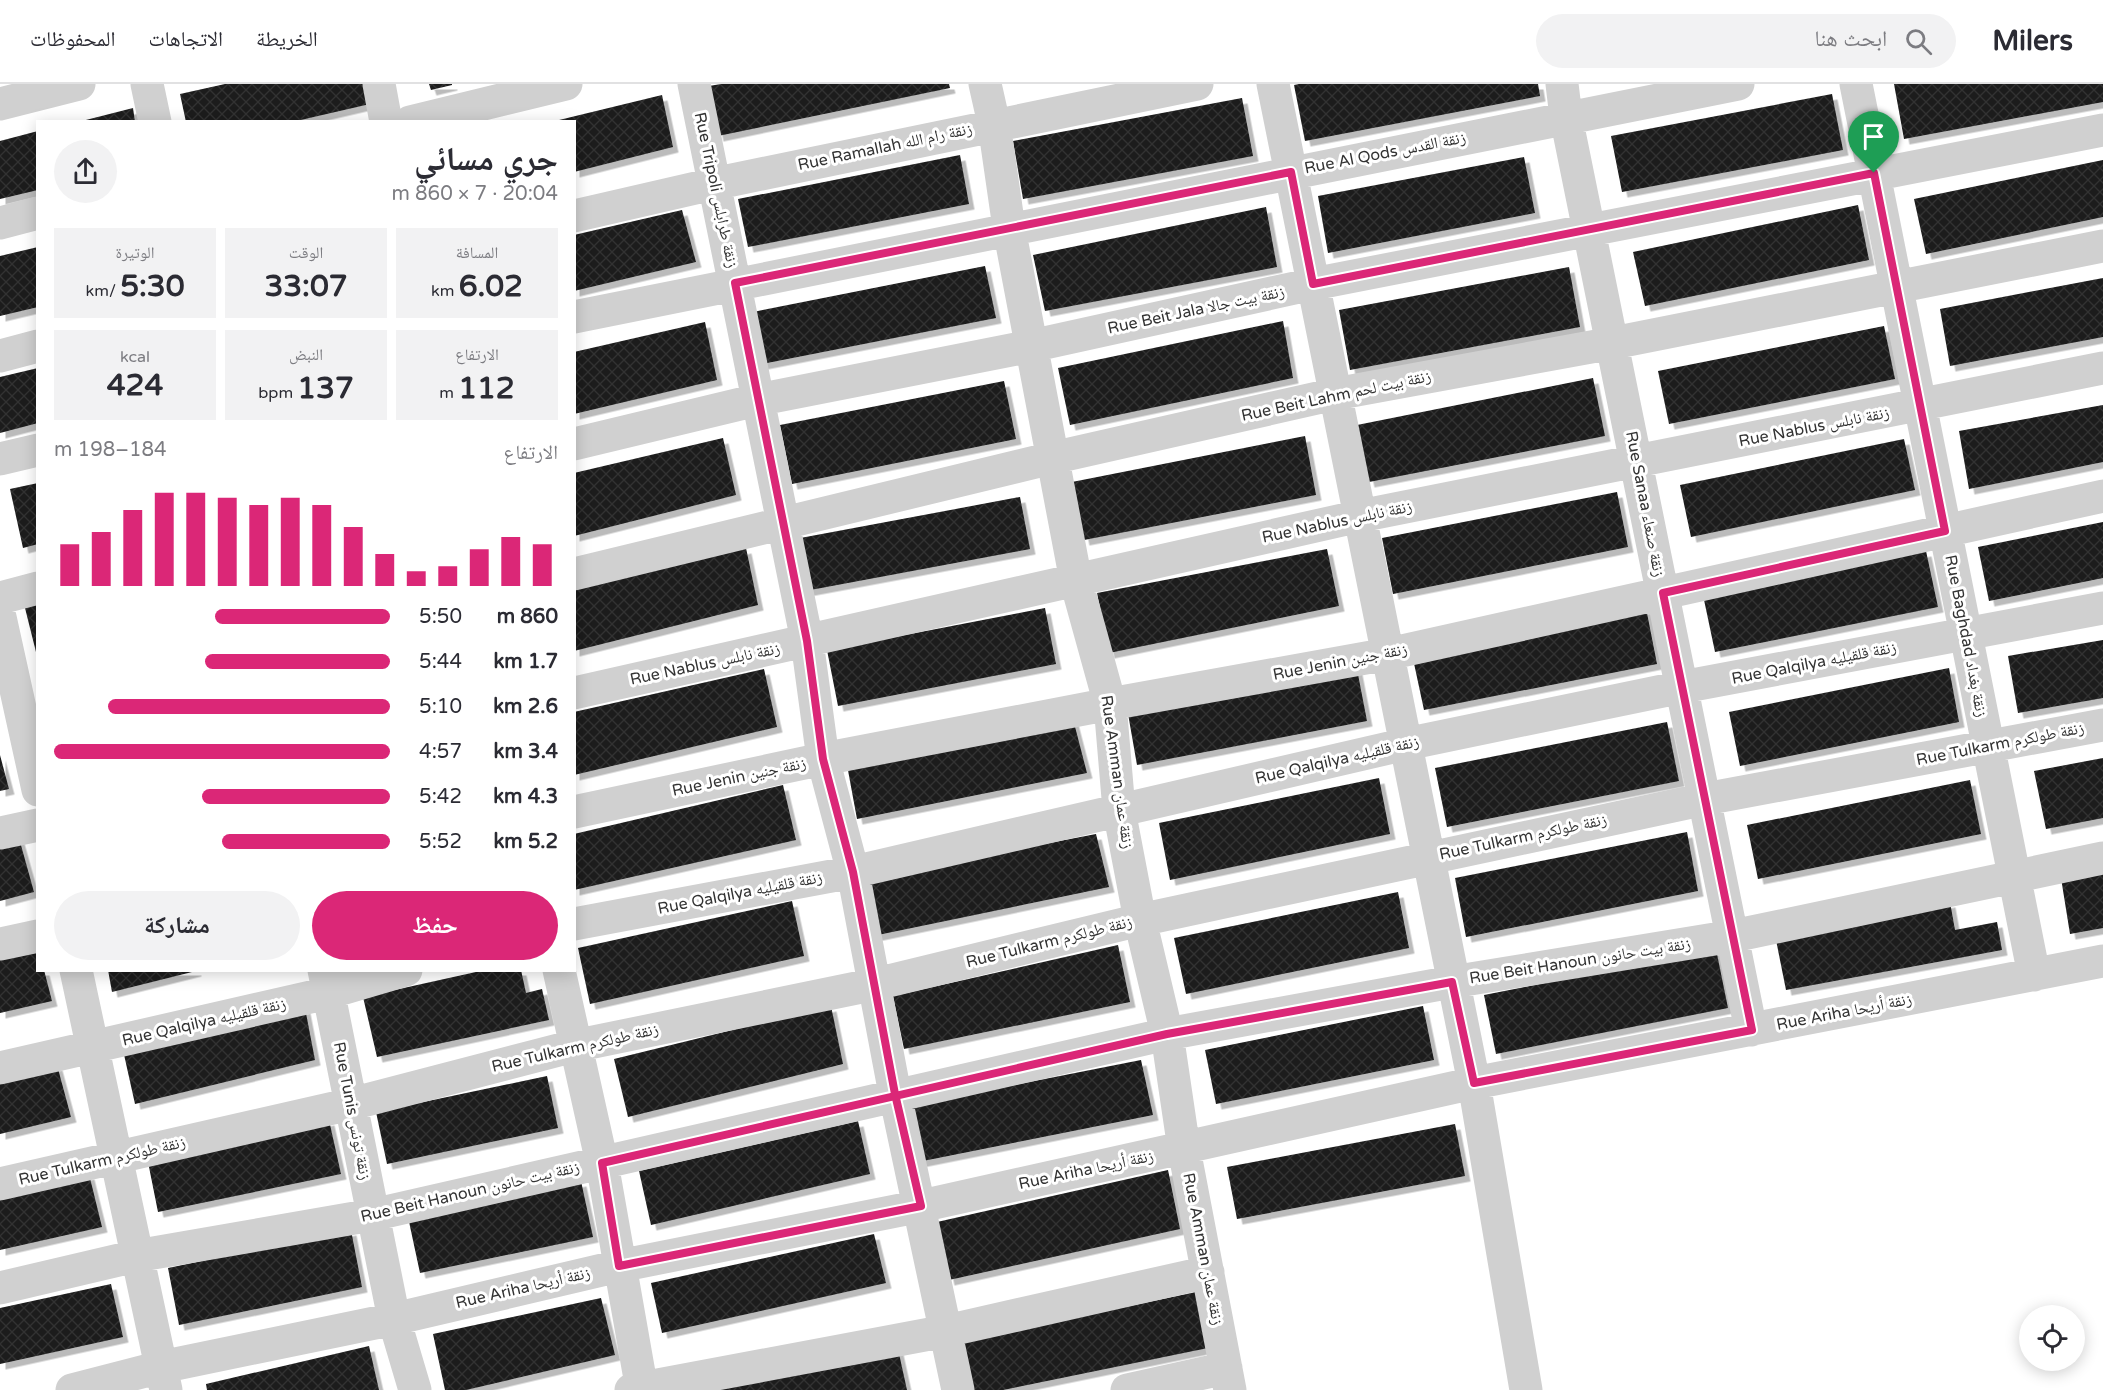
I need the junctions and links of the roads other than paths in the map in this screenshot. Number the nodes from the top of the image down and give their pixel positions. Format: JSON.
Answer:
{"nodes":[{"id":1,"x":79,"y":84,"type":"edge"},
{"id":2,"x":147,"y":84,"type":"edge"},
{"id":3,"x":379,"y":84,"type":"edge"},
{"id":4,"x":566,"y":84,"type":"edge"},
{"id":5,"x":694,"y":84,"type":"edge"},
{"id":6,"x":985,"y":84,"type":"edge"},
{"id":7,"x":1197,"y":84,"type":"edge"},
{"id":8,"x":1273,"y":84,"type":"edge"},
{"id":9,"x":1562,"y":84,"type":"edge"},
{"id":10,"x":1738,"y":84,"type":"edge"},
{"id":11,"x":1856,"y":84,"type":"edge"},
{"id":12,"x":0,"y":104,"type":"edge"},
{"id":13,"x":1566,"y":117,"type":"junction"},
{"id":14,"x":155,"y":120,"type":"edge"},
{"id":15,"x":387,"y":120,"type":"edge"},
{"id":16,"x":419,"y":120,"type":"edge"},
{"id":17,"x":994,"y":124,"type":"junction"},
{"id":18,"x":2103,"y":130,"type":"edge"},
{"id":19,"x":1291,"y":172,"type":"junction"},
{"id":20,"x":1874,"y":173,"type":"junction"},
{"id":21,"x":713,"y":184,"type":"junction"},
{"id":22,"x":36,"y":214,"type":"edge"},
{"id":23,"x":576,"y":216,"type":"edge"},
{"id":24,"x":0,"y":223,"type":"edge"},
{"id":25,"x":1009,"y":228,"type":"junction"},
{"id":26,"x":1589,"y":229,"type":"junction"},
{"id":27,"x":2103,"y":246,"type":"edge"},
{"id":28,"x":735,"y":283,"type":"junction"},
{"id":29,"x":1313,"y":284,"type":"junction"},
{"id":30,"x":1896,"y":285,"type":"junction"},
{"id":31,"x":576,"y":317,"type":"edge"},
{"id":32,"x":1613,"y":343,"type":"junction"},
{"id":33,"x":1031,"y":346,"type":"junction"},
{"id":34,"x":36,"y":347,"type":"edge"},
{"id":35,"x":0,"y":356,"type":"edge"},
{"id":36,"x":2103,"y":368,"type":"edge"},
{"id":37,"x":1335,"y":394,"type":"junction"},
{"id":38,"x":757,"y":400,"type":"junction"},
{"id":39,"x":1920,"y":406,"type":"junction"},
{"id":40,"x":576,"y":444,"type":"edge"},
{"id":41,"x":36,"y":450,"type":"edge"},
{"id":42,"x":1052,"y":458,"type":"junction"},
{"id":43,"x":0,"y":459,"type":"edge"},
{"id":44,"x":1636,"y":461,"type":"junction"},
{"id":45,"x":2103,"y":496,"type":"edge"},
{"id":46,"x":1359,"y":516,"type":"junction"},
{"id":47,"x":783,"y":524,"type":"junction"},
{"id":48,"x":1945,"y":531,"type":"junction"},
{"id":49,"x":576,"y":574,"type":"edge"},
{"id":50,"x":1076,"y":581,"type":"junction"},
{"id":51,"x":36,"y":589,"type":"edge"},
{"id":52,"x":1663,"y":593,"type":"junction"},
{"id":53,"x":0,"y":598,"type":"edge"},
{"id":54,"x":2103,"y":608,"type":"edge"},
{"id":55,"x":0,"y":616,"type":"edge"},
{"id":56,"x":1966,"y":635,"type":"junction"},
{"id":57,"x":807,"y":641,"type":"junction"},
{"id":58,"x":1388,"y":654,"type":"junction"},
{"id":59,"x":1682,"y":687,"type":"junction"},
{"id":60,"x":576,"y":693,"type":"edge"},
{"id":61,"x":1110,"y":704,"type":"junction"},
{"id":62,"x":19,"y":707,"type":"edge"},
{"id":63,"x":2103,"y":725,"type":"edge"},
{"id":64,"x":1406,"y":744,"type":"junction"},
{"id":65,"x":1988,"y":747,"type":"junction"},
{"id":66,"x":823,"y":759,"type":"junction"},
{"id":67,"x":36,"y":781,"type":"edge"},
{"id":68,"x":1705,"y":799,"type":"junction"},
{"id":69,"x":1119,"y":810,"type":"junction"},
{"id":70,"x":576,"y":812,"type":"edge"},
{"id":71,"x":36,"y":825,"type":"edge"},
{"id":72,"x":0,"y":833,"type":"edge"},
{"id":73,"x":1428,"y":858,"type":"junction"},
{"id":74,"x":2103,"y":858,"type":"edge"},
{"id":75,"x":853,"y":872,"type":"junction"},
{"id":76,"x":2014,"y":876,"type":"junction"},
{"id":77,"x":1140,"y":920,"type":"junction"},
{"id":78,"x":576,"y":924,"type":"edge"},
{"id":79,"x":36,"y":936,"type":"edge"},
{"id":80,"x":1733,"y":936,"type":"junction"},
{"id":81,"x":0,"y":944,"type":"edge"},
{"id":82,"x":2103,"y":961,"type":"edge"},
{"id":83,"x":76,"y":972,"type":"edge"},
{"id":84,"x":393,"y":972,"type":"edge"},
{"id":85,"x":558,"y":972,"type":"edge"},
{"id":86,"x":2034,"y":975,"type":"junction"},
{"id":87,"x":326,"y":982,"type":"edge"},
{"id":88,"x":1452,"y":982,"type":"junction"},
{"id":89,"x":876,"y":984,"type":"junction"},
{"id":90,"x":1752,"y":1030,"type":"junction"},
{"id":91,"x":1167,"y":1034,"type":"junction"},
{"id":92,"x":574,"y":1046,"type":"junction"},
{"id":93,"x":92,"y":1047,"type":"junction"},
{"id":94,"x":0,"y":1068,"type":"edge"},
{"id":95,"x":1474,"y":1083,"type":"junction"},
{"id":96,"x":895,"y":1094,"type":"junction"},
{"id":97,"x":351,"y":1104,"type":"junction"},
{"id":98,"x":1184,"y":1149,"type":"junction"},
{"id":99,"x":116,"y":1158,"type":"junction"},
{"id":100,"x":602,"y":1163,"type":"junction"},
{"id":101,"x":0,"y":1184,"type":"edge"},
{"id":102,"x":921,"y":1206,"type":"junction"},
{"id":103,"x":372,"y":1215,"type":"junction"},
{"id":104,"x":136,"y":1256,"type":"junction"},
{"id":105,"x":619,"y":1266,"type":"junction"},
{"id":106,"x":1208,"y":1272,"type":"junction"},
{"id":107,"x":0,"y":1288,"type":"edge"},
{"id":108,"x":394,"y":1319,"type":"junction"},
{"id":109,"x":946,"y":1331,"type":"junction"},
{"id":110,"x":163,"y":1378,"type":"edge"},
{"id":111,"x":1228,"y":1379,"type":"edge"},
{"id":112,"x":639,"y":1389,"type":"edge"},
{"id":113,"x":72,"y":1390,"type":"edge"},
{"id":114,"x":415,"y":1390,"type":"edge"},
{"id":115,"x":958,"y":1390,"type":"edge"},
{"id":116,"x":1127,"y":1390,"type":"edge"},
{"id":117,"x":1526,"y":1390,"type":"edge"}],
"edges":[{"from":1,"to":12,"type":"street"},
{"from":2,"to":14,"type":"street"},
{"from":3,"to":15,"type":"street"},
{"from":4,"to":16,"type":"street"},
{"from":5,"to":21,"type":"street","name":"Rue Tripoli زنقة طرابلس"},
{"from":6,"to":17,"type":"street","name":"Rue Amman زنقة عمان"},
{"from":7,"to":17,"type":"street","name":"Rue Ramallah زنقة رام الله"},
{"from":8,"to":19,"type":"street"},
{"from":9,"to":13,"type":"street","name":"Rue Sanaa زنقة صنعاء"},
{"from":10,"to":13,"type":"street","name":"Rue Al Qods زنقة القدس"},
{"from":11,"to":20,"type":"street","name":"Rue Baghdad زنقة بغداد"},
{"from":13,"to":19,"type":"street","name":"Rue Al Qods زنقة القدس"},
{"from":13,"to":26,"type":"street","name":"Rue Sanaa زنقة صنعاء"},
{"from":17,"to":21,"type":"street","name":"Rue Ramallah زنقة رام الله"},
{"from":17,"to":25,"type":"street","name":"Rue Amman زنقة عمان"},
{"from":18,"to":20,"type":"street","name":"Rue Beit Jala زنقة بيت جالا"},
{"from":19,"to":25,"type":"street","name":"Rue Al Qods زنقة القدس"},
{"from":19,"to":29,"type":"street"},
{"from":20,"to":26,"type":"street","name":"Rue Beit Jala زنقة بيت جالا"},
{"from":20,"to":30,"type":"street","name":"Rue Baghdad زنقة بغداد"},
{"from":21,"to":23,"type":"street","name":"Rue Ramallah زنقة رام الله"},
{"from":21,"to":28,"type":"street","name":"Rue Tripoli زنقة طرابلس"},
{"from":22,"to":24,"type":"street"},
{"from":25,"to":28,"type":"street","name":"Rue Al Qods زنقة القدس"},
{"from":25,"to":33,"type":"street","name":"Rue Amman زنقة عمان"},
{"from":26,"to":29,"type":"street","name":"Rue Beit Jala زنقة بيت جالا"},
{"from":26,"to":32,"type":"street","name":"Rue Sanaa زنقة صنعاء"},
{"from":27,"to":30,"type":"street","name":"Rue Beit Lahm زنقة بيت لحم"},
{"from":28,"to":31,"type":"street","name":"Rue Al Qods زنقة القدس"},
{"from":28,"to":38,"type":"street","name":"Rue Tripoli زنقة طرابلس"},
{"from":29,"to":33,"type":"street","name":"Rue Beit Jala زنقة بيت جالا"},
{"from":29,"to":37,"type":"street"},
{"from":30,"to":32,"type":"street","name":"Rue Beit Lahm زنقة بيت لحم"},
{"from":30,"to":39,"type":"street","name":"Rue Baghdad زنقة بغداد"},
{"from":32,"to":37,"type":"street","name":"Rue Beit Lahm زنقة بيت لحم"},
{"from":32,"to":44,"type":"street","name":"Rue Sanaa زنقة صنعاء"},
{"from":33,"to":38,"type":"street","name":"Rue Beit Jala زنقة بيت جالا"},
{"from":33,"to":42,"type":"street","name":"Rue Amman زنقة عمان"},
{"from":34,"to":35,"type":"street"},
{"from":36,"to":39,"type":"street","name":"Rue Nablus زنقة نابلس"},
{"from":37,"to":42,"type":"street","name":"Rue Beit Lahm زنقة بيت لحم"},
{"from":37,"to":46,"type":"street"},
{"from":38,"to":40,"type":"street","name":"Rue Beit Jala زنقة بيت جالا"},
{"from":38,"to":47,"type":"street","name":"Rue Tripoli زنقة طرابلس"},
{"from":39,"to":44,"type":"street","name":"Rue Nablus زنقة نابلس"},
{"from":39,"to":48,"type":"street","name":"Rue Baghdad زنقة بغداد"},
{"from":41,"to":43,"type":"street"},
{"from":42,"to":47,"type":"street","name":"Rue Beit Lahm زنقة بيت لحم"},
{"from":42,"to":50,"type":"street","name":"Rue Amman زنقة عمان"},
{"from":44,"to":46,"type":"street","name":"Rue Nablus زنقة نابلس"},
{"from":44,"to":52,"type":"street","name":"Rue Sanaa زنقة صنعاء"},
{"from":45,"to":48,"type":"street","name":"Rue Jenin زنقة جنين"},
{"from":46,"to":50,"type":"street","name":"Rue Nablus زنقة نابلس"},
{"from":46,"to":58,"type":"street"},
{"from":47,"to":49,"type":"street","name":"Rue Beit Lahm زنقة بيت لحم"},
{"from":47,"to":57,"type":"street","name":"Rue Tripoli زنقة طرابلس"},
{"from":48,"to":52,"type":"street","name":"Rue Jenin زنقة جنين"},
{"from":48,"to":56,"type":"street","name":"Rue Baghdad زنقة بغداد"},
{"from":50,"to":57,"type":"street","name":"Rue Nablus زنقة نابلس"},
{"from":50,"to":61,"type":"street","name":"Rue Amman زنقة عمان"},
{"from":51,"to":53,"type":"street"},
{"from":52,"to":58,"type":"street","name":"Rue Jenin زنقة جنين"},
{"from":52,"to":59,"type":"street","name":"Rue Sanaa زنقة صنعاء"},
{"from":54,"to":56,"type":"street","name":"Rue Qalqilya زنقة قلقيليه"},
{"from":55,"to":62,"type":"street"},
{"from":56,"to":59,"type":"street","name":"Rue Qalqilya زنقة قلقيليه"},
{"from":56,"to":65,"type":"street","name":"Rue Baghdad زنقة بغداد"},
{"from":57,"to":60,"type":"street","name":"Rue Nablus زنقة نابلس"},
{"from":57,"to":66,"type":"street","name":"Rue Tripoli زنقة طرابلس"},
{"from":58,"to":61,"type":"street","name":"Rue Jenin زنقة جنين"},
{"from":58,"to":64,"type":"street"},
{"from":59,"to":64,"type":"street","name":"Rue Qalqilya زنقة قلقيليه"},
{"from":59,"to":68,"type":"street","name":"Rue Sanaa زنقة صنعاء"},
{"from":61,"to":66,"type":"street","name":"Rue Jenin زنقة جنين"},
{"from":61,"to":69,"type":"street","name":"Rue Amman زنقة عمان"},
{"from":62,"to":67,"type":"street"},
{"from":63,"to":65,"type":"street","name":"Rue Tulkarm زنقة طولكرم"},
{"from":64,"to":69,"type":"street","name":"Rue Qalqilya زنقة قلقيليه"},
{"from":64,"to":73,"type":"street"},
{"from":65,"to":68,"type":"street","name":"Rue Tulkarm زنقة طولكرم"},
{"from":65,"to":76,"type":"street","name":"Rue Baghdad زنقة بغداد"},
{"from":66,"to":70,"type":"street","name":"Rue Jenin زنقة جنين"},
{"from":66,"to":75,"type":"street","name":"Rue Tripoli زنقة طرابلس"},
{"from":68,"to":73,"type":"street","name":"Rue Tulkarm زنقة طولكرم"},
{"from":68,"to":80,"type":"street","name":"Rue Sanaa زنقة صنعاء"},
{"from":69,"to":75,"type":"street","name":"Rue Qalqilya زنقة قلقيليه"},
{"from":69,"to":77,"type":"street","name":"Rue Amman زنقة عمان"},
{"from":71,"to":72,"type":"street"},
{"from":73,"to":77,"type":"street","name":"Rue Tulkarm زنقة طولكرم"},
{"from":73,"to":88,"type":"street"},
{"from":74,"to":76,"type":"street","name":"Rue Beit Hanoun زنقة بيت حانون"},
{"from":75,"to":78,"type":"street","name":"Rue Qalqilya زنقة قلقيليه"},
{"from":75,"to":89,"type":"street","name":"Rue Tripoli زنقة طرابلس"},
{"from":76,"to":80,"type":"street","name":"Rue Beit Hanoun زنقة بيت حانون"},
{"from":76,"to":86,"type":"street","name":"Rue Baghdad زنقة بغداد"},
{"from":77,"to":89,"type":"street","name":"Rue Tulkarm زنقة طولكرم"},
{"from":77,"to":91,"type":"street","name":"Rue Amman زنقة عمان"},
{"from":79,"to":81,"type":"street"},
{"from":80,"to":88,"type":"street","name":"Rue Beit Hanoun زنقة بيت حانون"},
{"from":80,"to":90,"type":"street","name":"Rue Sanaa زنقة صنعاء"},
{"from":82,"to":86,"type":"street","name":"Rue Ariha زنقة أريحا"},
{"from":83,"to":93,"type":"street"},
{"from":84,"to":87,"type":"street","name":"Rue Qalqilya زنقة قلقيليه"},
{"from":85,"to":92,"type":"street"},
{"from":86,"to":90,"type":"street","name":"Rue Ariha زنقة أريحا"},
{"from":87,"to":93,"type":"street","name":"Rue Qalqilya زنقة قلقيليه"},
{"from":87,"to":97,"type":"street","name":"Rue Tunis زنقة تونس"},
{"from":88,"to":91,"type":"street","name":"Rue Beit Hanoun زنقة بيت حانون"},
{"from":88,"to":95,"type":"street"},
{"from":89,"to":92,"type":"street","name":"Rue Tulkarm زنقة طولكرم"},
{"from":89,"to":96,"type":"street","name":"Rue Tripoli زنقة طرابلس"},
{"from":90,"to":95,"type":"street","name":"Rue Ariha زنقة أريحا"},
{"from":91,"to":96,"type":"street","name":"Rue Beit Hanoun زنقة بيت حانون"},
{"from":91,"to":98,"type":"street","name":"Rue Amman زنقة عمان"},
{"from":92,"to":97,"type":"street","name":"Rue Tulkarm زنقة طولكرم"},
{"from":92,"to":100,"type":"street"},
{"from":93,"to":94,"type":"street","name":"Rue Qalqilya زنقة قلقيليه"},
{"from":93,"to":99,"type":"street"},
{"from":95,"to":98,"type":"street","name":"Rue Ariha زنقة أريحا"},
{"from":95,"to":117,"type":"street"},
{"from":96,"to":100,"type":"street","name":"Rue Beit Hanoun زنقة بيت حانون"},
{"from":96,"to":102,"type":"street","name":"Rue Tripoli زنقة طرابلس"},
{"from":97,"to":99,"type":"street","name":"Rue Tulkarm زنقة طولكرم"},
{"from":97,"to":103,"type":"street","name":"Rue Tunis زنقة تونس"},
{"from":98,"to":102,"type":"street","name":"Rue Ariha زنقة أريحا"},
{"from":98,"to":106,"type":"street","name":"Rue Amman زنقة عمان"},
{"from":99,"to":101,"type":"street","name":"Rue Tulkarm زنقة طولكرم"},
{"from":99,"to":104,"type":"street"},
{"from":100,"to":103,"type":"street","name":"Rue Beit Hanoun زنقة بيت حانون"},
{"from":100,"to":105,"type":"street"},
{"from":102,"to":105,"type":"street","name":"Rue Ariha زنقة أريحا"},
{"from":102,"to":109,"type":"street","name":"Rue Tripoli زنقة طرابلس"},
{"from":103,"to":104,"type":"street","name":"Rue Beit Hanoun زنقة بيت حانون"},
{"from":103,"to":108,"type":"street","name":"Rue Tunis زنقة تونس"},
{"from":104,"to":107,"type":"street","name":"Rue Beit Hanoun زنقة بيت حانون"},
{"from":104,"to":110,"type":"street"},
{"from":105,"to":108,"type":"street","name":"Rue Ariha زنقة أريحا"},
{"from":105,"to":112,"type":"street"},
{"from":106,"to":109,"type":"street"},
{"from":106,"to":111,"type":"street","name":"Rue Amman زنقة عمان"},
{"from":108,"to":110,"type":"street","name":"Rue Ariha زنقة أريحا"},
{"from":108,"to":114,"type":"street","name":"Rue Tunis زنقة تونس"},
{"from":109,"to":112,"type":"street"},
{"from":109,"to":115,"type":"street","name":"Rue Tripoli زنقة طرابلس"},
{"from":110,"to":113,"type":"street","name":"Rue Ariha زنقة أريحا"},
{"from":111,"to":116,"type":"street"}]}
